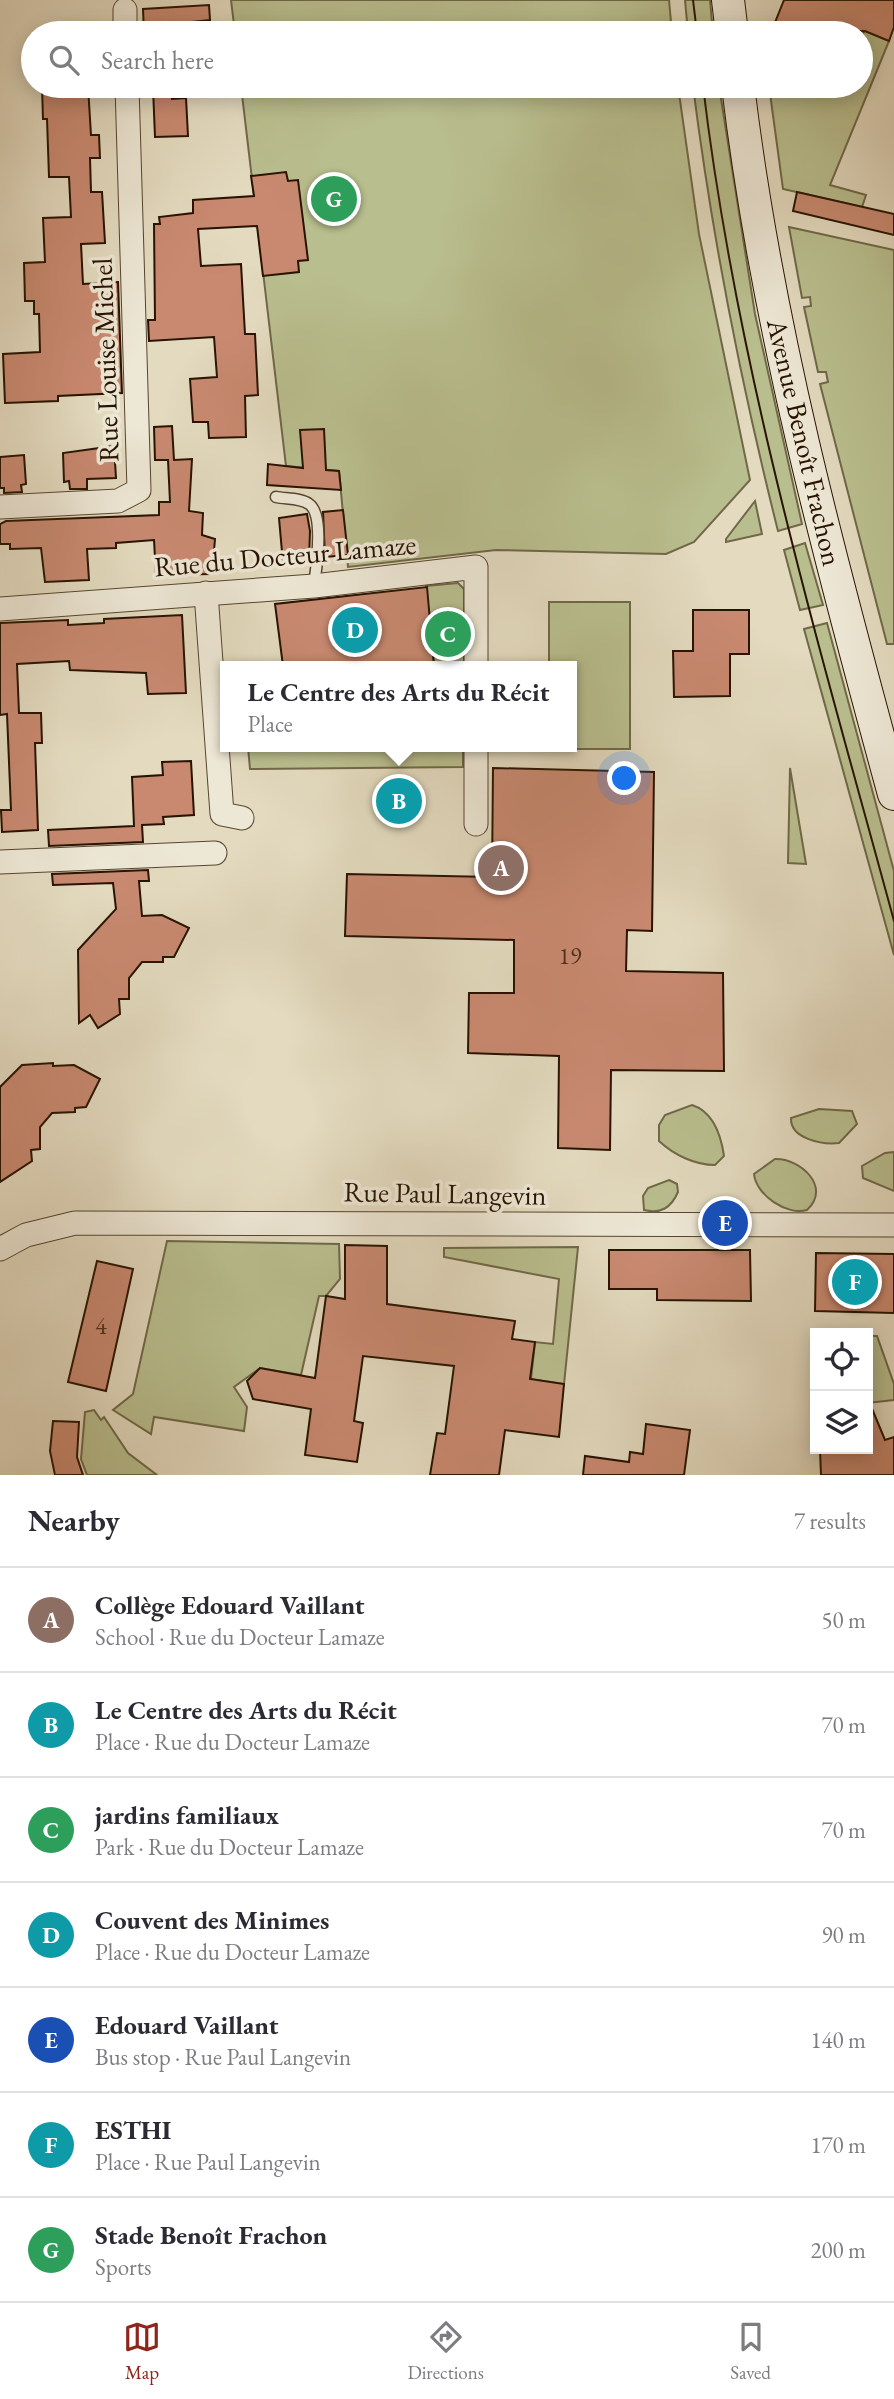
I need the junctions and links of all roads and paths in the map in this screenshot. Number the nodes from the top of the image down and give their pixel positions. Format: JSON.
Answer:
{"nodes":[{"id":1,"x":728,"y":0,"type":"edge"},
{"id":2,"x":731,"y":21,"type":"edge"},
{"id":3,"x":127,"y":98,"type":"edge"},
{"id":4,"x":740,"y":98,"type":"edge"},
{"id":5,"x":276,"y":497,"type":"dead end"},
{"id":6,"x":0,"y":507,"type":"edge"},
{"id":7,"x":314,"y":586,"type":"junction"},
{"id":8,"x":206,"y":593,"type":"junction"},
{"id":9,"x":0,"y":609,"type":"edge"},
{"id":10,"x":476,"y":661,"type":"edge"},
{"id":11,"x":476,"y":752,"type":"edge"},
{"id":12,"x":894,"y":794,"type":"edge"},
{"id":13,"x":242,"y":818,"type":"dead end"},
{"id":14,"x":476,"y":824,"type":"dead end"},
{"id":15,"x":215,"y":853,"type":"dead end"},
{"id":16,"x":0,"y":862,"type":"edge"},
{"id":17,"x":894,"y":1225,"type":"edge"},
{"id":18,"x":0,"y":1249,"type":"edge"}],
"edges":[{"from":1,"to":2,"type":"street"},
{"from":3,"to":6,"type":"street","name":"Rue Louise Michel"},
{"from":4,"to":12,"type":"street","name":"Avenue Benoît Frachon"},
{"from":5,"to":7,"type":"lane"},
{"from":7,"to":8,"type":"street","name":"Rue du Docteur Lamaze"},
{"from":7,"to":10,"type":"street","name":"Rue du Docteur Lamaze"},
{"from":8,"to":9,"type":"street","name":"Rue du Docteur Lamaze"},
{"from":8,"to":13,"type":"street"},
{"from":11,"to":14,"type":"street"},
{"from":15,"to":16,"type":"street"},
{"from":17,"to":18,"type":"street","name":"Rue Paul Langevin"}]}
